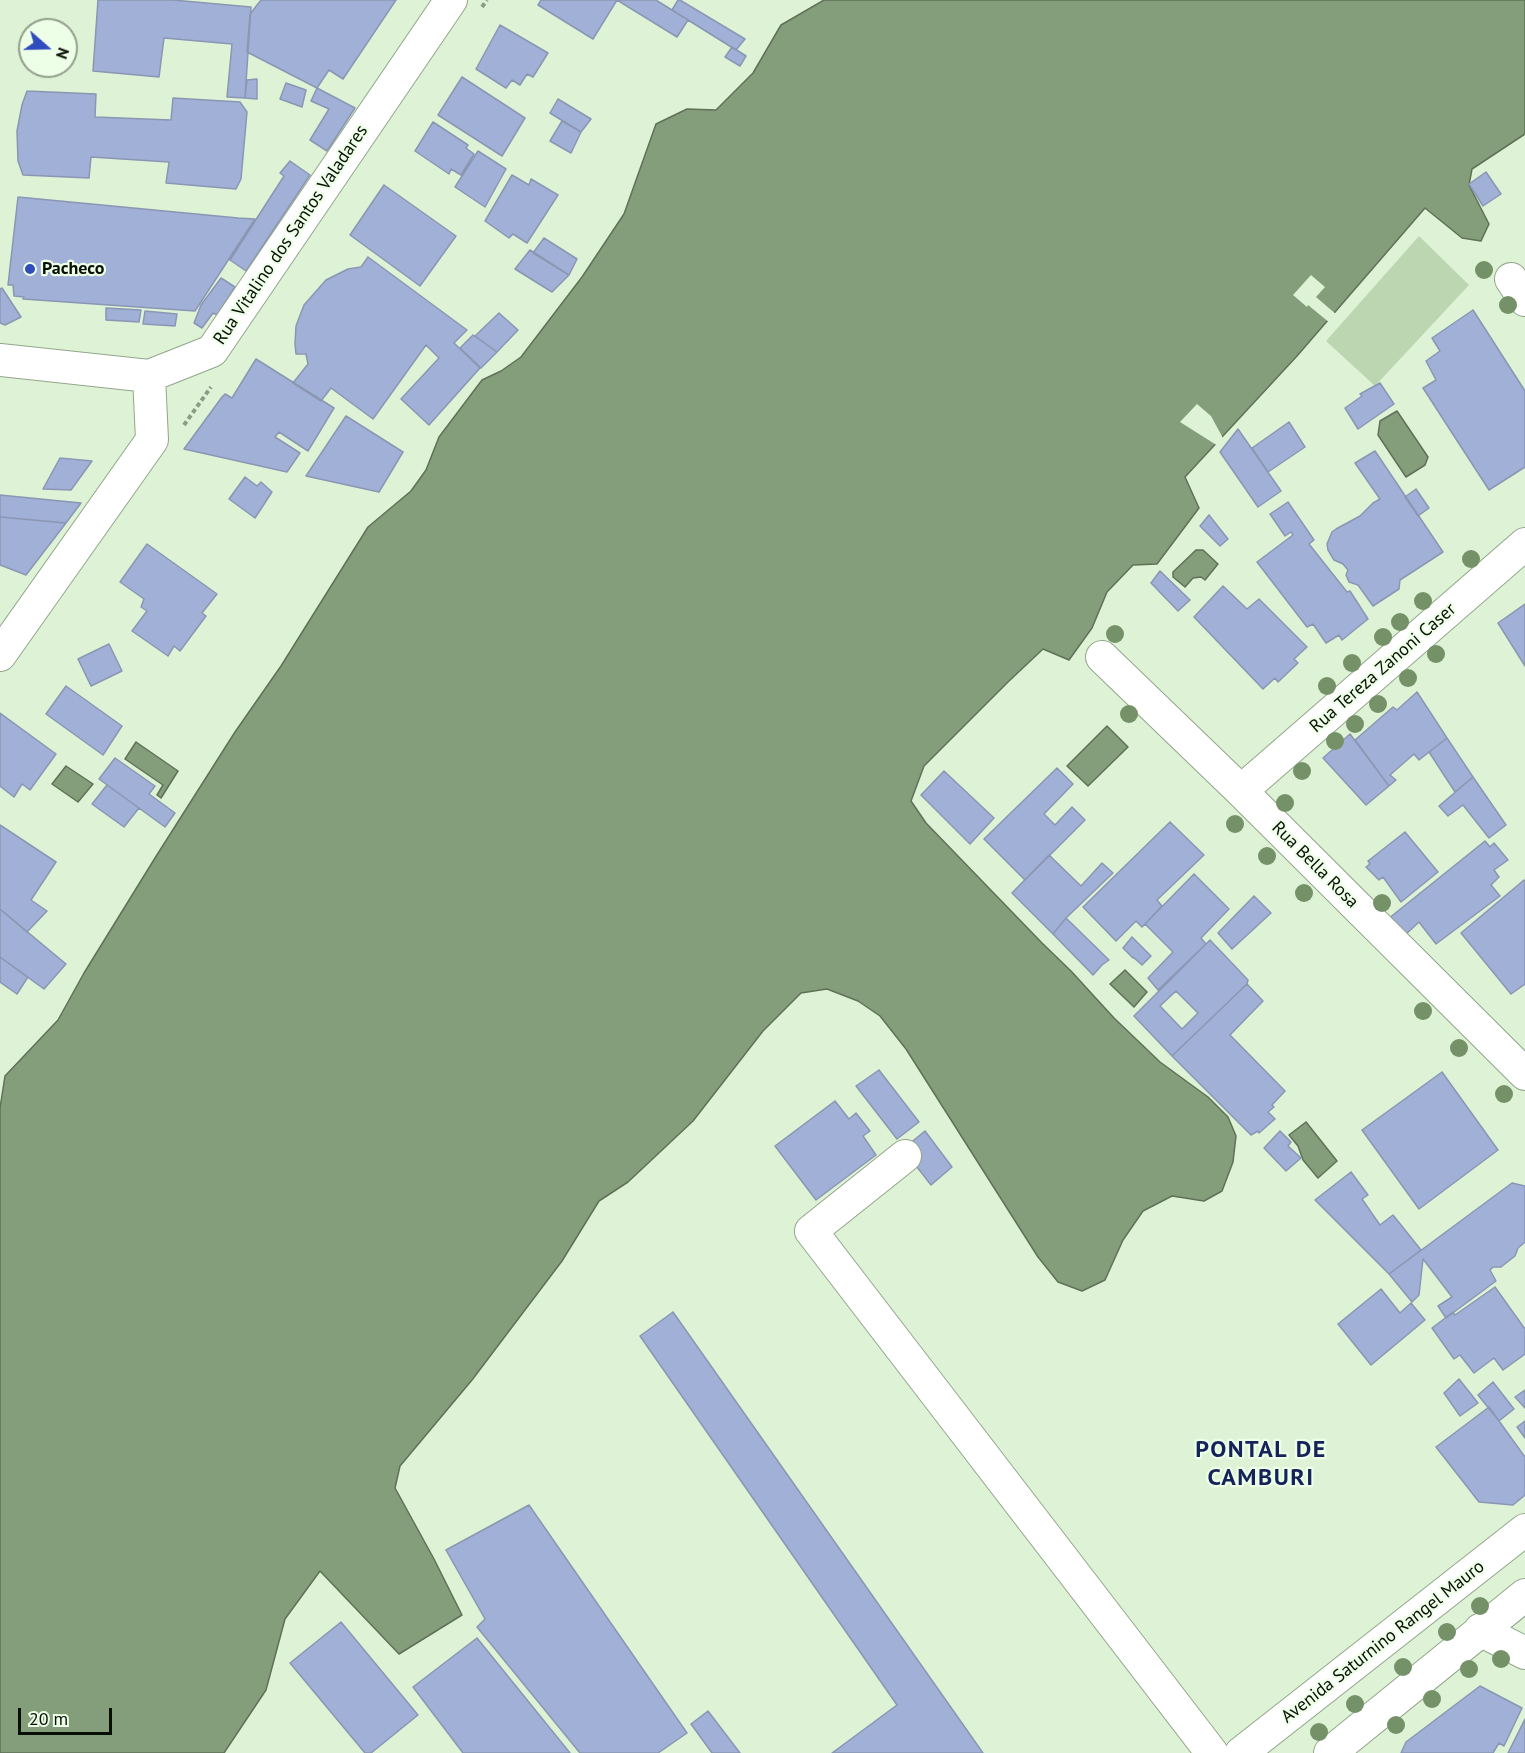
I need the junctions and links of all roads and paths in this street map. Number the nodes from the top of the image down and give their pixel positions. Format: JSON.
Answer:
{"nodes":[{"id":1,"x":451,"y":0,"type":"edge"},
{"id":2,"x":0,"y":360,"type":"edge"},
{"id":3,"x":149,"y":376,"type":"junction"},
{"id":4,"x":1525,"y":544,"type":"edge"},
{"id":5,"x":0,"y":655,"type":"edge"},
{"id":6,"x":1102,"y":657,"type":"dead end"},
{"id":7,"x":1241,"y":791,"type":"junction"},
{"id":8,"x":1525,"y":1074,"type":"edge"},
{"id":9,"x":905,"y":1156,"type":"dead end"},
{"id":10,"x":1525,"y":1530,"type":"edge"},
{"id":11,"x":1525,"y":1595,"type":"edge"},
{"id":12,"x":1480,"y":1630,"type":"junction"},
{"id":13,"x":1525,"y":1653,"type":"edge"},
{"id":14,"x":1212,"y":1753,"type":"edge"},
{"id":15,"x":1240,"y":1753,"type":"edge"},
{"id":16,"x":1330,"y":1753,"type":"edge"}],
"edges":[{"from":1,"to":3,"type":"street","name":"Rua Vitalino dos Santos Valadares"},
{"from":2,"to":3,"type":"street"},
{"from":3,"to":5,"type":"street"},
{"from":4,"to":7,"type":"street","name":"Rua Tereza Zanoni Caser"},
{"from":6,"to":7,"type":"street","name":"Rua Bella Rosa"},
{"from":7,"to":8,"type":"street","name":"Rua Bella Rosa"},
{"from":9,"to":14,"type":"street"},
{"from":10,"to":15,"type":"street","name":"Avenida Saturnino Rangel Mauro"},
{"from":11,"to":12,"type":"street"},
{"from":12,"to":13,"type":"street"},
{"from":12,"to":16,"type":"street"}]}
